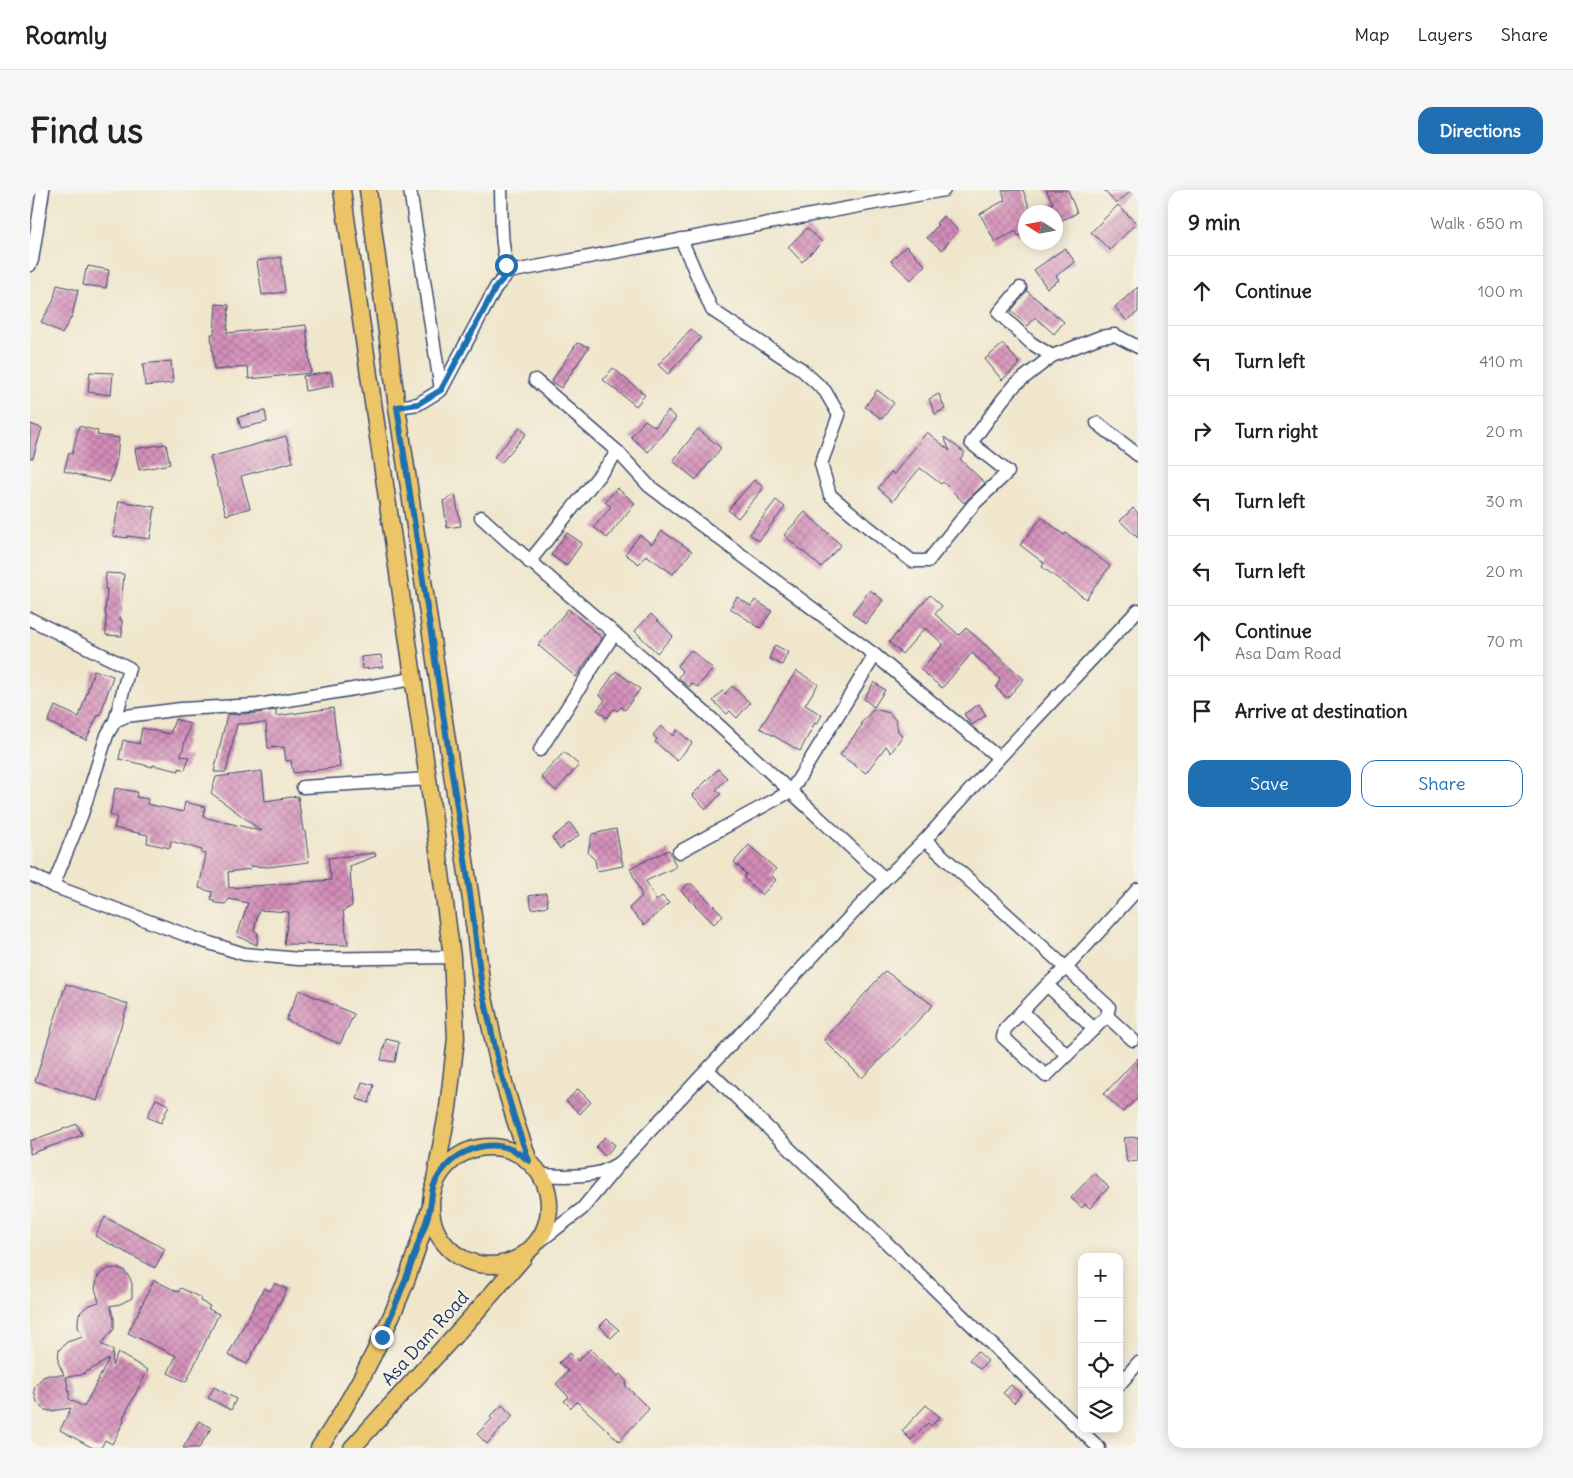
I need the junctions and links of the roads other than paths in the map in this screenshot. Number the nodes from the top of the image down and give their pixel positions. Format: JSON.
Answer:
{"nodes":[{"id":1,"x":43,"y":190,"type":"edge"},
{"id":2,"x":342,"y":190,"type":"edge"},
{"id":3,"x":368,"y":190,"type":"edge"},
{"id":4,"x":410,"y":190,"type":"edge"},
{"id":5,"x":501,"y":190,"type":"edge"},
{"id":6,"x":944,"y":190,"type":"edge"},
{"id":7,"x":682,"y":239,"type":"junction"},
{"id":8,"x":30,"y":265,"type":"edge"},
{"id":9,"x":509,"y":272,"type":"junction"},
{"id":10,"x":1020,"y":288,"type":"dead end"},
{"id":11,"x":1138,"y":347,"type":"edge"},
{"id":12,"x":1052,"y":356,"type":"junction"},
{"id":13,"x":535,"y":380,"type":"dead end"},
{"id":14,"x":441,"y":390,"type":"junction"},
{"id":15,"x":397,"y":407,"type":"junction"},
{"id":16,"x":1097,"y":423,"type":"dead end"},
{"id":17,"x":618,"y":452,"type":"junction"},
{"id":18,"x":1138,"y":455,"type":"edge"},
{"id":19,"x":481,"y":517,"type":"dead end"},
{"id":20,"x":529,"y":562,"type":"junction"},
{"id":21,"x":1138,"y":610,"type":"edge"},
{"id":22,"x":30,"y":620,"type":"edge"},
{"id":23,"x":614,"y":634,"type":"junction"},
{"id":24,"x":875,"y":655,"type":"junction"},
{"id":25,"x":413,"y":679,"type":"junction"},
{"id":26,"x":115,"y":721,"type":"junction"},
{"id":27,"x":540,"y":750,"type":"dead end"},
{"id":28,"x":999,"y":758,"type":"junction"},
{"id":29,"x":428,"y":779,"type":"junction"},
{"id":30,"x":303,"y":787,"type":"dead end"},
{"id":31,"x":791,"y":791,"type":"junction"},
{"id":32,"x":925,"y":840,"type":"junction"},
{"id":33,"x":679,"y":852,"type":"dead end"},
{"id":34,"x":30,"y":874,"type":"edge"},
{"id":35,"x":885,"y":879,"type":"junction"},
{"id":36,"x":53,"y":886,"type":"junction"},
{"id":37,"x":1137,"y":892,"type":"edge"},
{"id":38,"x":452,"y":957,"type":"junction"},
{"id":39,"x":1066,"y":968,"type":"junction"},
{"id":40,"x":1047,"y":985,"type":"junction"},
{"id":41,"x":1022,"y":1011,"type":"junction"},
{"id":42,"x":1108,"y":1012,"type":"junction"},
{"id":43,"x":1094,"y":1029,"type":"junction"},
{"id":44,"x":1133,"y":1040,"type":"dead end"},
{"id":45,"x":1068,"y":1055,"type":"junction"},
{"id":46,"x":708,"y":1070,"type":"junction"},
{"id":47,"x":529,"y":1161,"type":"junction"},
{"id":48,"x":621,"y":1162,"type":"junction"},
{"id":49,"x":541,"y":1175,"type":"junction"},
{"id":50,"x":434,"y":1185,"type":"junction"},
{"id":51,"x":430,"y":1207,"type":"junction"},
{"id":52,"x":531,"y":1249,"type":"junction"},
{"id":53,"x":1138,"y":1363,"type":"edge"},
{"id":54,"x":1123,"y":1380,"type":"edge"},
{"id":55,"x":1078,"y":1426,"type":"edge"},
{"id":56,"x":1085,"y":1433,"type":"edge"},
{"id":57,"x":319,"y":1448,"type":"edge"},
{"id":58,"x":352,"y":1448,"type":"edge"},
{"id":59,"x":1099,"y":1448,"type":"edge"}],
"edges":[{"from":1,"to":8,"type":"street"},
{"from":2,"to":25,"type":"main road"},
{"from":3,"to":15,"type":"main road"},
{"from":4,"to":14,"type":"street"},
{"from":5,"to":9,"type":"street"},
{"from":6,"to":7,"type":"street"},
{"from":7,"to":9,"type":"street"},
{"from":7,"to":12,"type":"street"},
{"from":9,"to":14,"type":"street"},
{"from":10,"to":12,"type":"street"},
{"from":11,"to":12,"type":"street"},
{"from":13,"to":17,"type":"street"},
{"from":14,"to":15,"type":"street"},
{"from":15,"to":47,"type":"main road"},
{"from":16,"to":18,"type":"street"},
{"from":17,"to":20,"type":"street"},
{"from":17,"to":24,"type":"street"},
{"from":19,"to":20,"type":"street"},
{"from":20,"to":23,"type":"street"},
{"from":21,"to":28,"type":"street"},
{"from":22,"to":26,"type":"street"},
{"from":23,"to":27,"type":"street"},
{"from":23,"to":31,"type":"street"},
{"from":24,"to":28,"type":"street"},
{"from":24,"to":31,"type":"street"},
{"from":25,"to":26,"type":"street"},
{"from":25,"to":29,"type":"main road"},
{"from":26,"to":36,"type":"street"},
{"from":28,"to":32,"type":"street"},
{"from":29,"to":30,"type":"street"},
{"from":29,"to":38,"type":"main road"},
{"from":31,"to":33,"type":"street"},
{"from":31,"to":35,"type":"street"},
{"from":32,"to":35,"type":"street"},
{"from":32,"to":39,"type":"street"},
{"from":34,"to":36,"type":"street"},
{"from":35,"to":46,"type":"street"},
{"from":36,"to":38,"type":"street"},
{"from":37,"to":39,"type":"street"},
{"from":38,"to":50,"type":"main road"},
{"from":39,"to":40,"type":"street"},
{"from":39,"to":42,"type":"street"},
{"from":40,"to":41,"type":"street"},
{"from":40,"to":43,"type":"street"},
{"from":41,"to":45,"type":"street"},
{"from":41,"to":45,"type":"street"},
{"from":42,"to":43,"type":"street"},
{"from":42,"to":44,"type":"street"},
{"from":43,"to":45,"type":"street"},
{"from":46,"to":48,"type":"street"},
{"from":46,"to":55,"type":"street"},
{"from":47,"to":49,"type":"main road"},
{"from":47,"to":50,"type":"main road"},
{"from":48,"to":49,"type":"street"},
{"from":48,"to":52,"type":"street"},
{"from":49,"to":52,"type":"main road"},
{"from":50,"to":51,"type":"main road"},
{"from":51,"to":52,"type":"main road"},
{"from":51,"to":57,"type":"main road","name":"Asa Dam Road"},
{"from":52,"to":58,"type":"main road","name":"Asa Dam Road"},
{"from":53,"to":54,"type":"street"},
{"from":56,"to":59,"type":"street"}]}
